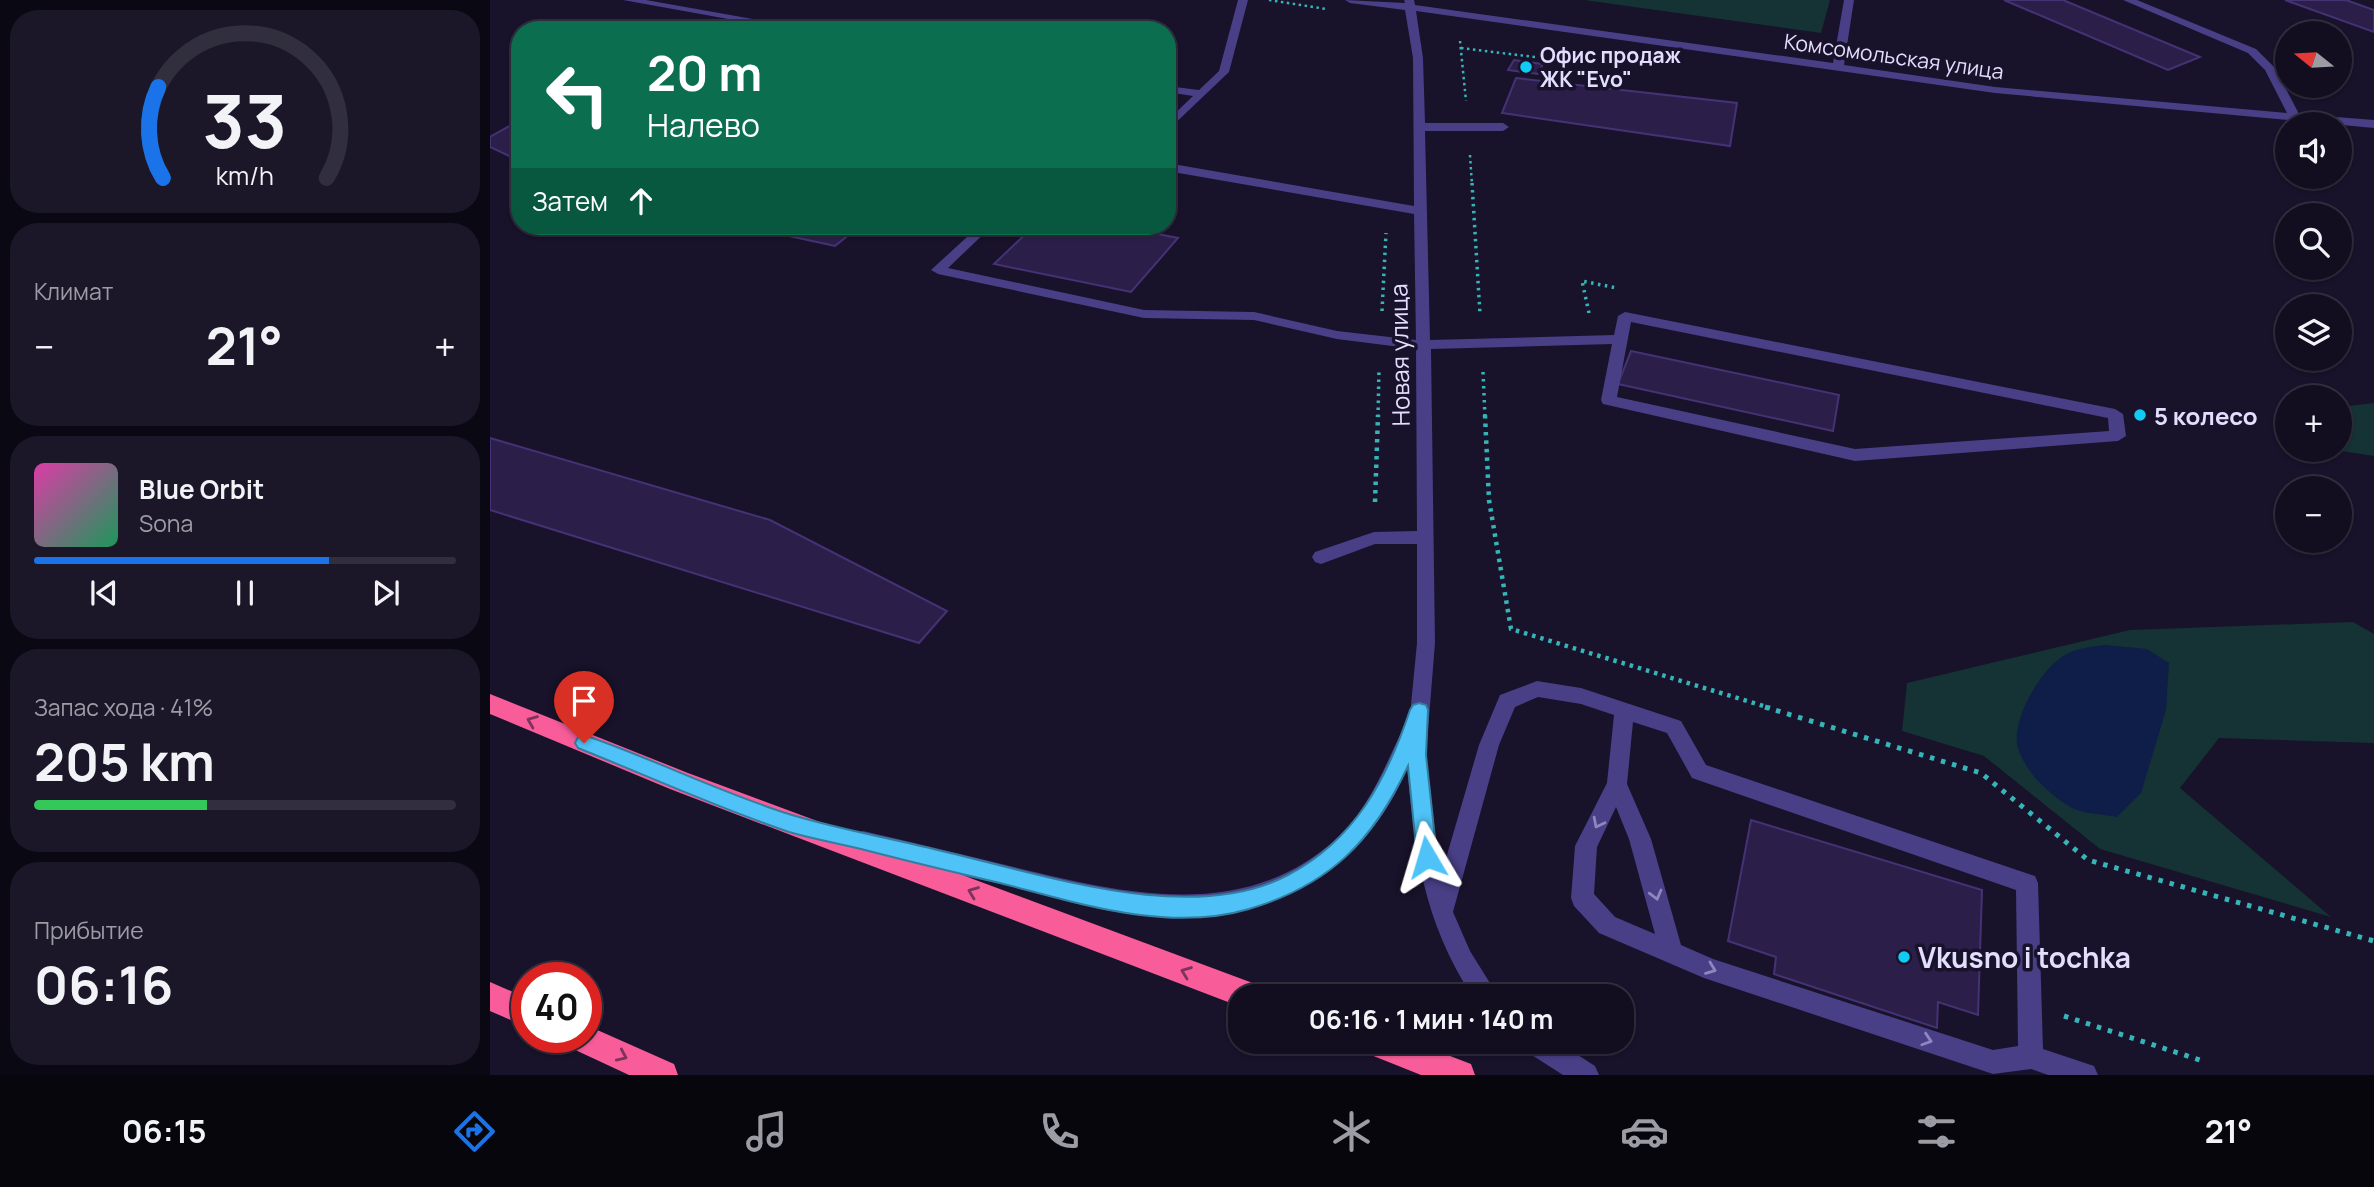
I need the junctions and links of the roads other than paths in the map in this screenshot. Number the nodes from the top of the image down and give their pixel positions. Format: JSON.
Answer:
{"nodes":[{"id":1,"x":628,"y":0,"type":"edge"},
{"id":2,"x":1243,"y":0,"type":"edge"},
{"id":3,"x":1350,"y":0,"type":"edge"},
{"id":4,"x":1849,"y":0,"type":"edge"},
{"id":5,"x":2128,"y":0,"type":"edge"},
{"id":6,"x":1410,"y":3,"type":"edge"},
{"id":7,"x":755,"y":21,"type":"edge"},
{"id":8,"x":1839,"y":69,"type":"junction"},
{"id":9,"x":1176,"y":90,"type":"edge"},
{"id":10,"x":1200,"y":94,"type":"junction"},
{"id":11,"x":2292,"y":112,"type":"edge"},
{"id":12,"x":2275,"y":115,"type":"edge"},
{"id":13,"x":1176,"y":119,"type":"edge"},
{"id":14,"x":2352,"y":122,"type":"edge"},
{"id":15,"x":2374,"y":124,"type":"edge"},
{"id":16,"x":1420,"y":127,"type":"junction"},
{"id":17,"x":1503,"y":127,"type":"dead end"},
{"id":18,"x":1176,"y":169,"type":"edge"},
{"id":19,"x":1422,"y":211,"type":"junction"},
{"id":20,"x":976,"y":235,"type":"edge"},
{"id":21,"x":1622,"y":339,"type":"junction"},
{"id":22,"x":1424,"y":345,"type":"junction"},
{"id":23,"x":1426,"y":537,"type":"junction"},
{"id":24,"x":1321,"y":557,"type":"dead end"},
{"id":25,"x":490,"y":704,"type":"edge"},
{"id":26,"x":1419,"y":710,"type":"junction"},
{"id":27,"x":1625,"y":711,"type":"junction"},
{"id":28,"x":1617,"y":784,"type":"junction"},
{"id":29,"x":790,"y":823,"type":"junction"},
{"id":30,"x":1442,"y":912,"type":"junction"},
{"id":31,"x":1672,"y":953,"type":"junction"},
{"id":32,"x":1478,"y":984,"type":"edge"},
{"id":33,"x":1228,"y":988,"type":"edge"},
{"id":34,"x":490,"y":996,"type":"edge"},
{"id":35,"x":511,"y":1006,"type":"edge"},
{"id":36,"x":602,"y":1047,"type":"edge"},
{"id":37,"x":1405,"y":1054,"type":"edge"},
{"id":38,"x":1553,"y":1054,"type":"edge"},
{"id":39,"x":2031,"y":1057,"type":"junction"},
{"id":40,"x":663,"y":1075,"type":"edge"},
{"id":41,"x":1460,"y":1075,"type":"edge"},
{"id":42,"x":1586,"y":1075,"type":"edge"},
{"id":43,"x":2085,"y":1075,"type":"edge"}],
"edges":[{"from":1,"to":7,"type":"street"},
{"from":2,"to":10,"type":"street"},
{"from":3,"to":6,"type":"street","name":"Комсомольская улица"},
{"from":4,"to":8,"type":"street"},
{"from":5,"to":11,"type":"street"},
{"from":6,"to":8,"type":"street","name":"Комсомольская улица"},
{"from":6,"to":16,"type":"street","name":"Новая улица"},
{"from":8,"to":12,"type":"street","name":"Комсомольская улица"},
{"from":9,"to":10,"type":"street"},
{"from":10,"to":13,"type":"street"},
{"from":14,"to":15,"type":"street","name":"Комсомольская улица"},
{"from":16,"to":17,"type":"street"},
{"from":16,"to":19,"type":"street","name":"Новая улица"},
{"from":18,"to":19,"type":"street"},
{"from":19,"to":22,"type":"street","name":"Новая улица"},
{"from":20,"to":22,"type":"street"},
{"from":21,"to":21,"type":"street"},
{"from":21,"to":22,"type":"street"},
{"from":22,"to":23,"type":"street","name":"Новая улица"},
{"from":23,"to":24,"type":"street"},
{"from":23,"to":26,"type":"street","name":"Новая улица"},
{"from":29,"to":25,"type":"highway","one_way":true},
{"from":26,"to":29,"type":"street"},
{"from":26,"to":30,"type":"street"},
{"from":27,"to":28,"type":"street"},
{"from":27,"to":30,"type":"street"},
{"from":27,"to":39,"type":"street"},
{"from":28,"to":31,"type":"street","one_way":true},
{"from":28,"to":31,"type":"street","one_way":true},
{"from":33,"to":29,"type":"highway","one_way":true},
{"from":30,"to":32,"type":"street"},
{"from":31,"to":39,"type":"street","one_way":true},
{"from":34,"to":35,"type":"highway"},
{"from":36,"to":40,"type":"highway","one_way":true},
{"from":37,"to":41,"type":"highway"},
{"from":38,"to":42,"type":"street"},
{"from":39,"to":43,"type":"street"}]}
